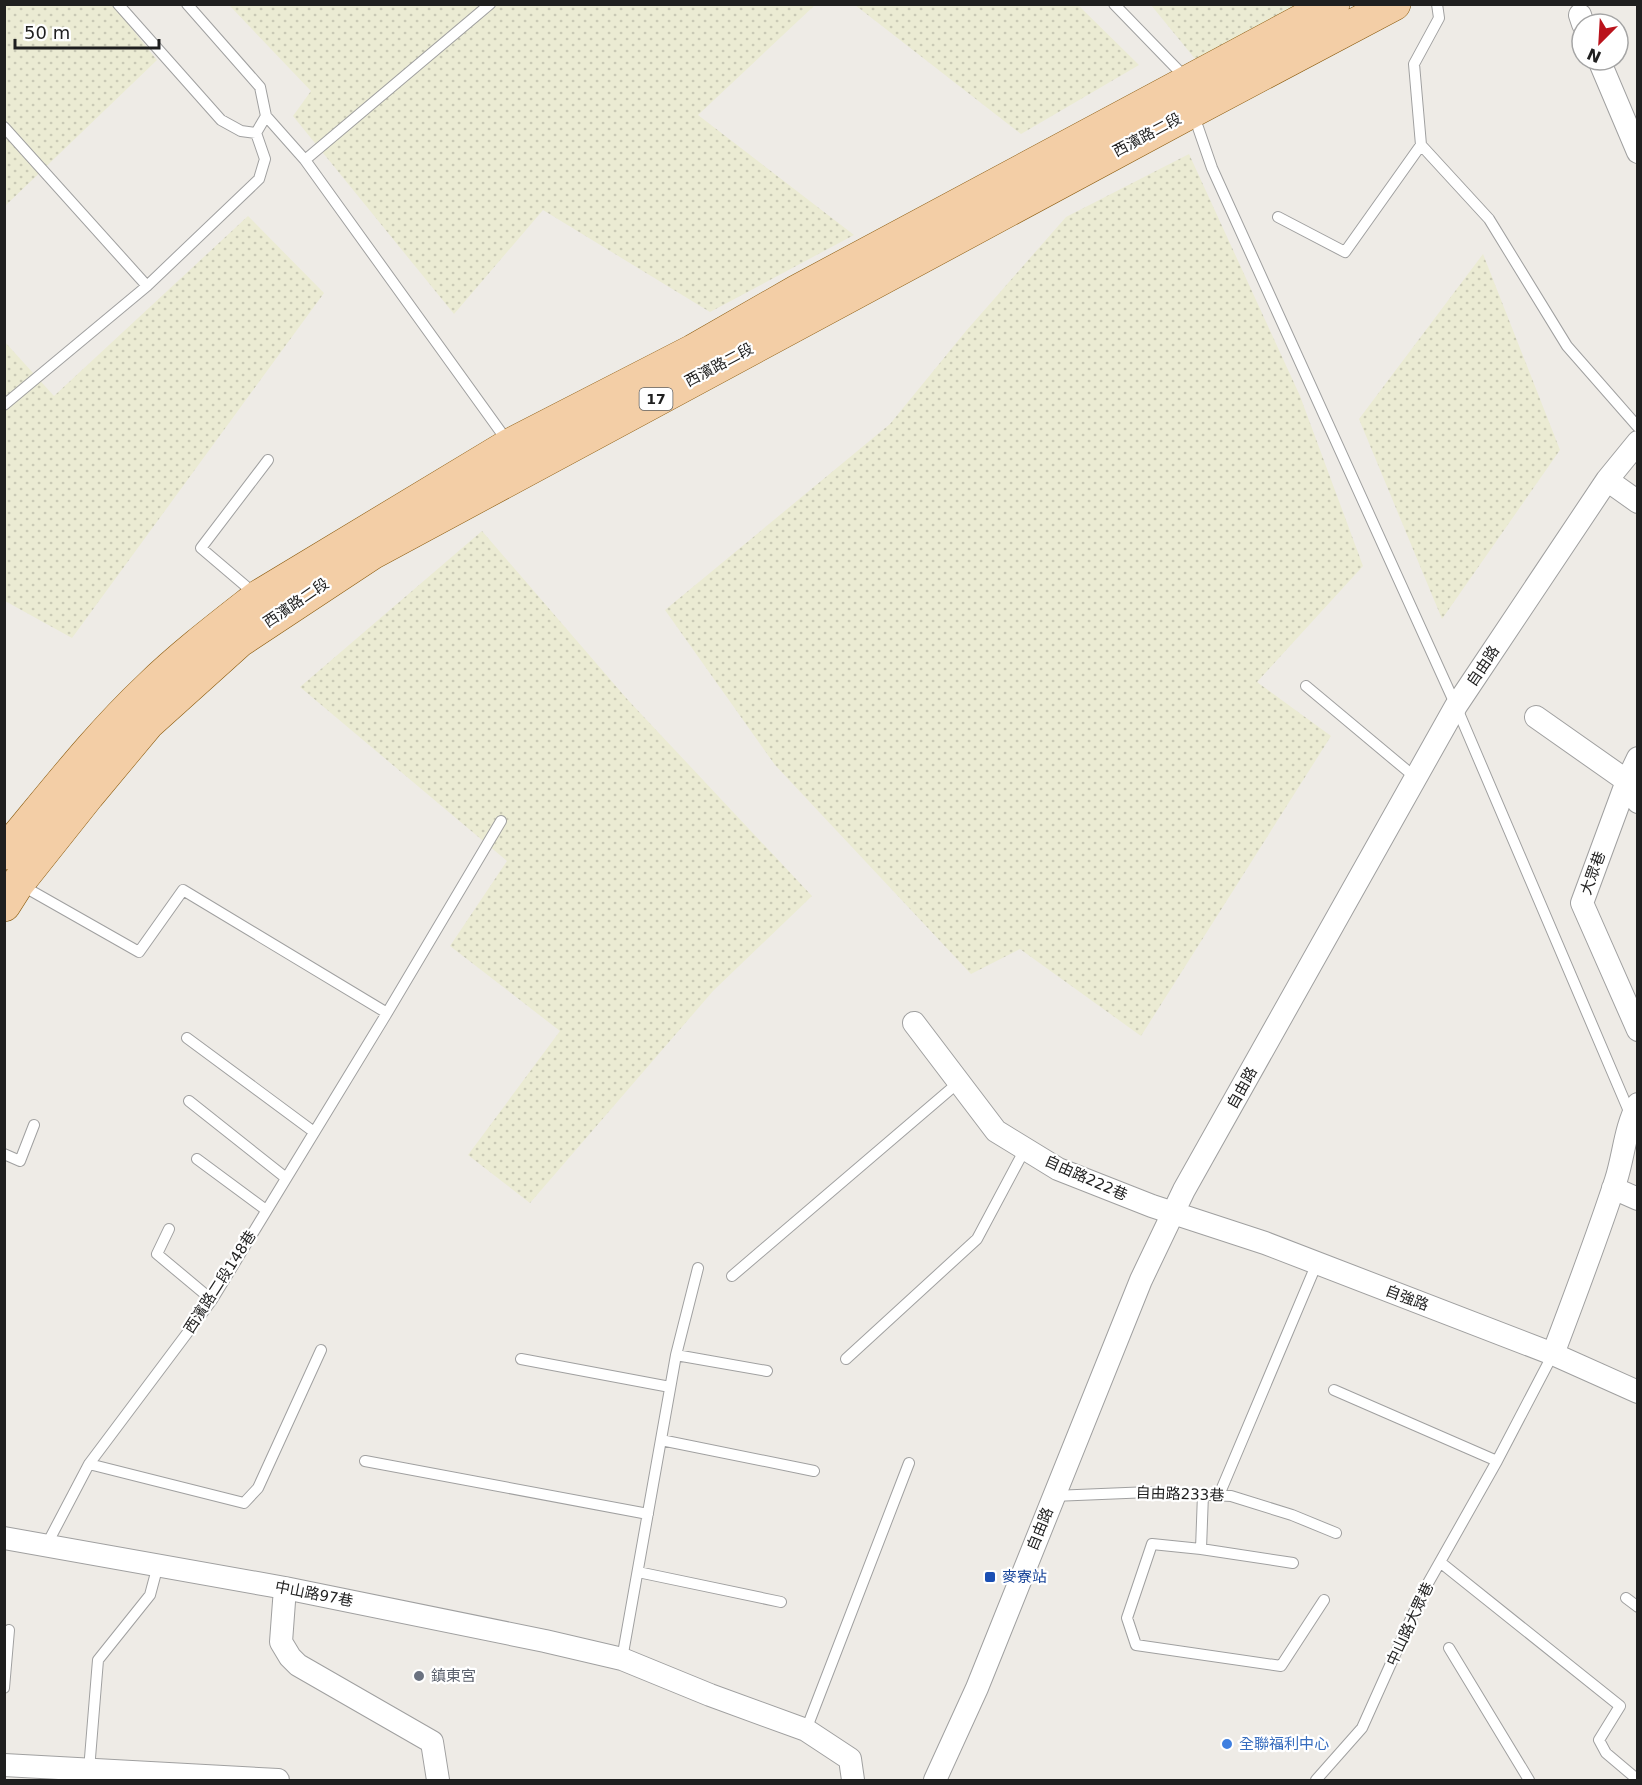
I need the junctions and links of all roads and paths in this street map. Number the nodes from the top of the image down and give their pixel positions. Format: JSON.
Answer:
{"nodes":[{"id":1,"x":118,"y":4,"type":"edge"},
{"id":2,"x":187,"y":4,"type":"edge"},
{"id":3,"x":490,"y":4,"type":"edge"},
{"id":4,"x":1114,"y":4,"type":"edge"},
{"id":5,"x":1333,"y":4,"type":"edge"},
{"id":6,"x":1394,"y":4,"type":"edge"},
{"id":7,"x":1437,"y":4,"type":"edge"},
{"id":8,"x":1604,"y":72,"type":"edge"},
{"id":9,"x":1188,"y":98,"type":"junction"},
{"id":10,"x":266,"y":116,"type":"junction"},
{"id":11,"x":4,"y":127,"type":"edge"},
{"id":12,"x":256,"y":133,"type":"junction"},
{"id":13,"x":1420,"y":146,"type":"junction"},
{"id":14,"x":1638,"y":152,"type":"edge"},
{"id":15,"x":305,"y":160,"type":"junction"},
{"id":16,"x":1278,"y":217,"type":"dead end"},
{"id":17,"x":147,"y":286,"type":"junction"},
{"id":18,"x":4,"y":405,"type":"edge"},
{"id":19,"x":1638,"y":427,"type":"edge"},
{"id":20,"x":1638,"y":442,"type":"edge"},
{"id":21,"x":517,"y":457,"type":"junction"},
{"id":22,"x":268,"y":460,"type":"dead end"},
{"id":23,"x":1607,"y":480,"type":"junction"},
{"id":24,"x":1638,"y":502,"type":"edge"},
{"id":25,"x":258,"y":597,"type":"junction"},
{"id":26,"x":1306,"y":686,"type":"dead end"},
{"id":27,"x":1456,"y":706,"type":"junction"},
{"id":28,"x":1536,"y":717,"type":"dead end"},
{"id":29,"x":1638,"y":758,"type":"edge"},
{"id":30,"x":1416,"y":778,"type":"junction"},
{"id":31,"x":1627,"y":781,"type":"junction"},
{"id":32,"x":1638,"y":802,"type":"edge"},
{"id":33,"x":501,"y":821,"type":"dead end"},
{"id":34,"x":4,"y":853,"type":"edge"},
{"id":35,"x":11,"y":894,"type":"edge"},
{"id":36,"x":387,"y":1013,"type":"junction"},
{"id":37,"x":914,"y":1023,"type":"dead end"},
{"id":38,"x":1638,"y":1030,"type":"edge"},
{"id":39,"x":187,"y":1038,"type":"dead end"},
{"id":40,"x":959,"y":1082,"type":"junction"},
{"id":41,"x":189,"y":1101,"type":"dead end"},
{"id":42,"x":1634,"y":1110,"type":"edge"},
{"id":43,"x":34,"y":1125,"type":"dead end"},
{"id":44,"x":314,"y":1132,"type":"junction"},
{"id":45,"x":1026,"y":1149,"type":"junction"},
{"id":46,"x":4,"y":1154,"type":"edge"},
{"id":47,"x":197,"y":1159,"type":"dead end"},
{"id":48,"x":286,"y":1178,"type":"junction"},
{"id":49,"x":1613,"y":1188,"type":"junction"},
{"id":50,"x":1638,"y":1198,"type":"edge"},
{"id":51,"x":266,"y":1210,"type":"junction"},
{"id":52,"x":1173,"y":1213,"type":"junction"},
{"id":53,"x":169,"y":1229,"type":"dead end"},
{"id":54,"x":1317,"y":1263,"type":"junction"},
{"id":55,"x":698,"y":1268,"type":"dead end"},
{"id":56,"x":732,"y":1275,"type":"dead end"},
{"id":57,"x":212,"y":1300,"type":"junction"},
{"id":58,"x":321,"y":1350,"type":"dead end"},
{"id":59,"x":1553,"y":1354,"type":"junction"},
{"id":60,"x":676,"y":1355,"type":"junction"},
{"id":61,"x":521,"y":1359,"type":"dead end"},
{"id":62,"x":846,"y":1359,"type":"dead end"},
{"id":63,"x":767,"y":1371,"type":"dead end"},
{"id":64,"x":670,"y":1387,"type":"junction"},
{"id":65,"x":1334,"y":1390,"type":"dead end"},
{"id":66,"x":1638,"y":1392,"type":"edge"},
{"id":67,"x":661,"y":1440,"type":"junction"},
{"id":68,"x":365,"y":1461,"type":"dead end"},
{"id":69,"x":1497,"y":1461,"type":"junction"},
{"id":70,"x":909,"y":1463,"type":"dead end"},
{"id":71,"x":89,"y":1464,"type":"junction"},
{"id":72,"x":814,"y":1471,"type":"dead end"},
{"id":73,"x":1203,"y":1494,"type":"junction"},
{"id":74,"x":1219,"y":1495,"type":"junction"},
{"id":75,"x":1053,"y":1496,"type":"junction"},
{"id":76,"x":648,"y":1514,"type":"junction"},
{"id":77,"x":1336,"y":1533,"type":"dead end"},
{"id":78,"x":4,"y":1538,"type":"edge"},
{"id":79,"x":46,"y":1546,"type":"junction"},
{"id":80,"x":1201,"y":1550,"type":"junction"},
{"id":81,"x":1440,"y":1562,"type":"junction"},
{"id":82,"x":1293,"y":1563,"type":"dead end"},
{"id":83,"x":158,"y":1565,"type":"junction"},
{"id":84,"x":638,"y":1572,"type":"junction"},
{"id":85,"x":285,"y":1588,"type":"junction"},
{"id":86,"x":1626,"y":1598,"type":"dead end"},
{"id":87,"x":1324,"y":1600,"type":"dead end"},
{"id":88,"x":781,"y":1602,"type":"dead end"},
{"id":89,"x":1638,"y":1607,"type":"edge"},
{"id":90,"x":9,"y":1630,"type":"dead end"},
{"id":91,"x":1449,"y":1648,"type":"dead end"},
{"id":92,"x":622,"y":1659,"type":"junction"},
{"id":93,"x":4,"y":1688,"type":"edge"},
{"id":94,"x":806,"y":1730,"type":"junction"},
{"id":95,"x":4,"y":1765,"type":"edge"},
{"id":96,"x":89,"y":1770,"type":"junction"},
{"id":97,"x":195,"y":1778,"type":"edge"},
{"id":98,"x":278,"y":1780,"type":"edge"},
{"id":99,"x":438,"y":1780,"type":"edge"},
{"id":100,"x":853,"y":1780,"type":"edge"},
{"id":101,"x":935,"y":1780,"type":"edge"},
{"id":102,"x":1316,"y":1780,"type":"edge"},
{"id":103,"x":1529,"y":1780,"type":"edge"},
{"id":104,"x":1638,"y":1780,"type":"edge"}],
"edges":[{"from":1,"to":12,"type":"lane"},
{"from":2,"to":10,"type":"lane"},
{"from":3,"to":15,"type":"lane"},
{"from":4,"to":9,"type":"lane"},
{"from":5,"to":9,"type":"main road","name":"西濱路二段","number":"17"},
{"from":6,"to":9,"type":"main road","name":"西濱路二段","number":"17"},
{"from":7,"to":13,"type":"lane"},
{"from":8,"to":14,"type":"street"},
{"from":9,"to":21,"type":"main road","name":"西濱路二段","number":"17"},
{"from":9,"to":27,"type":"lane"},
{"from":10,"to":12,"type":"lane"},
{"from":10,"to":15,"type":"lane"},
{"from":11,"to":17,"type":"lane"},
{"from":12,"to":17,"type":"lane"},
{"from":13,"to":16,"type":"lane"},
{"from":13,"to":19,"type":"lane"},
{"from":15,"to":21,"type":"lane"},
{"from":17,"to":18,"type":"lane"},
{"from":20,"to":23,"type":"street","name":"自由路"},
{"from":21,"to":25,"type":"main road","name":"西濱路二段","number":"17"},
{"from":21,"to":35,"type":"main road","name":"西濱路二段","number":"17"},
{"from":22,"to":25,"type":"lane"},
{"from":23,"to":24,"type":"street"},
{"from":23,"to":27,"type":"street","name":"自由路"},
{"from":25,"to":34,"type":"main road","name":"西濱路二段","number":"17"},
{"from":26,"to":30,"type":"lane"},
{"from":27,"to":30,"type":"street","name":"自由路"},
{"from":27,"to":42,"type":"lane"},
{"from":28,"to":31,"type":"street"},
{"from":29,"to":31,"type":"street"},
{"from":30,"to":52,"type":"street","name":"自由路"},
{"from":31,"to":32,"type":"street"},
{"from":31,"to":38,"type":"street","name":"大眾巷"},
{"from":33,"to":36,"type":"lane","name":"西濱路二段148巷"},
{"from":35,"to":36,"type":"lane"},
{"from":36,"to":44,"type":"lane","name":"西濱路二段148巷"},
{"from":37,"to":40,"type":"street","name":"自由路222巷"},
{"from":39,"to":44,"type":"lane"},
{"from":40,"to":45,"type":"street","name":"自由路222巷"},
{"from":40,"to":56,"type":"lane"},
{"from":41,"to":48,"type":"lane"},
{"from":42,"to":49,"type":"street"},
{"from":43,"to":46,"type":"lane"},
{"from":44,"to":48,"type":"lane","name":"西濱路二段148巷"},
{"from":45,"to":52,"type":"street","name":"自由路222巷"},
{"from":45,"to":62,"type":"lane"},
{"from":47,"to":51,"type":"lane"},
{"from":48,"to":51,"type":"lane","name":"西濱路二段148巷"},
{"from":49,"to":50,"type":"street"},
{"from":49,"to":59,"type":"street"},
{"from":51,"to":57,"type":"lane","name":"西濱路二段148巷"},
{"from":52,"to":54,"type":"street","name":"自強路"},
{"from":52,"to":75,"type":"street","name":"自由路"},
{"from":53,"to":57,"type":"lane"},
{"from":54,"to":59,"type":"street","name":"自強路"},
{"from":54,"to":74,"type":"lane"},
{"from":55,"to":60,"type":"lane"},
{"from":57,"to":71,"type":"lane","name":"西濱路二段148巷"},
{"from":58,"to":71,"type":"lane"},
{"from":59,"to":66,"type":"street","name":"自強路"},
{"from":59,"to":69,"type":"lane","name":"中山路大眾巷"},
{"from":60,"to":63,"type":"lane"},
{"from":60,"to":64,"type":"lane"},
{"from":61,"to":64,"type":"lane"},
{"from":64,"to":67,"type":"lane"},
{"from":65,"to":69,"type":"lane"},
{"from":67,"to":72,"type":"lane"},
{"from":67,"to":76,"type":"lane"},
{"from":68,"to":76,"type":"lane"},
{"from":69,"to":81,"type":"lane","name":"中山路大眾巷"},
{"from":70,"to":94,"type":"lane"},
{"from":71,"to":79,"type":"lane","name":"西濱路二段148巷"},
{"from":73,"to":74,"type":"lane","name":"自由路233巷"},
{"from":73,"to":75,"type":"lane","name":"自由路233巷"},
{"from":73,"to":80,"type":"lane"},
{"from":74,"to":77,"type":"lane","name":"自由路233巷"},
{"from":75,"to":101,"type":"street","name":"自由路"},
{"from":76,"to":84,"type":"lane"},
{"from":78,"to":79,"type":"street","name":"中山路97巷"},
{"from":79,"to":83,"type":"street","name":"中山路97巷"},
{"from":80,"to":82,"type":"lane"},
{"from":80,"to":87,"type":"lane"},
{"from":81,"to":102,"type":"lane","name":"中山路大眾巷"},
{"from":81,"to":104,"type":"lane"},
{"from":83,"to":85,"type":"street","name":"中山路97巷"},
{"from":83,"to":96,"type":"lane"},
{"from":84,"to":88,"type":"lane"},
{"from":84,"to":92,"type":"lane"},
{"from":85,"to":92,"type":"street","name":"中山路97巷"},
{"from":85,"to":99,"type":"street"},
{"from":86,"to":89,"type":"lane"},
{"from":90,"to":93,"type":"lane"},
{"from":91,"to":103,"type":"lane"},
{"from":92,"to":94,"type":"street","name":"中山路97巷"},
{"from":94,"to":100,"type":"street","name":"中山路97巷"},
{"from":95,"to":96,"type":"street"},
{"from":96,"to":97,"type":"street"},
{"from":97,"to":98,"type":"street"}]}
